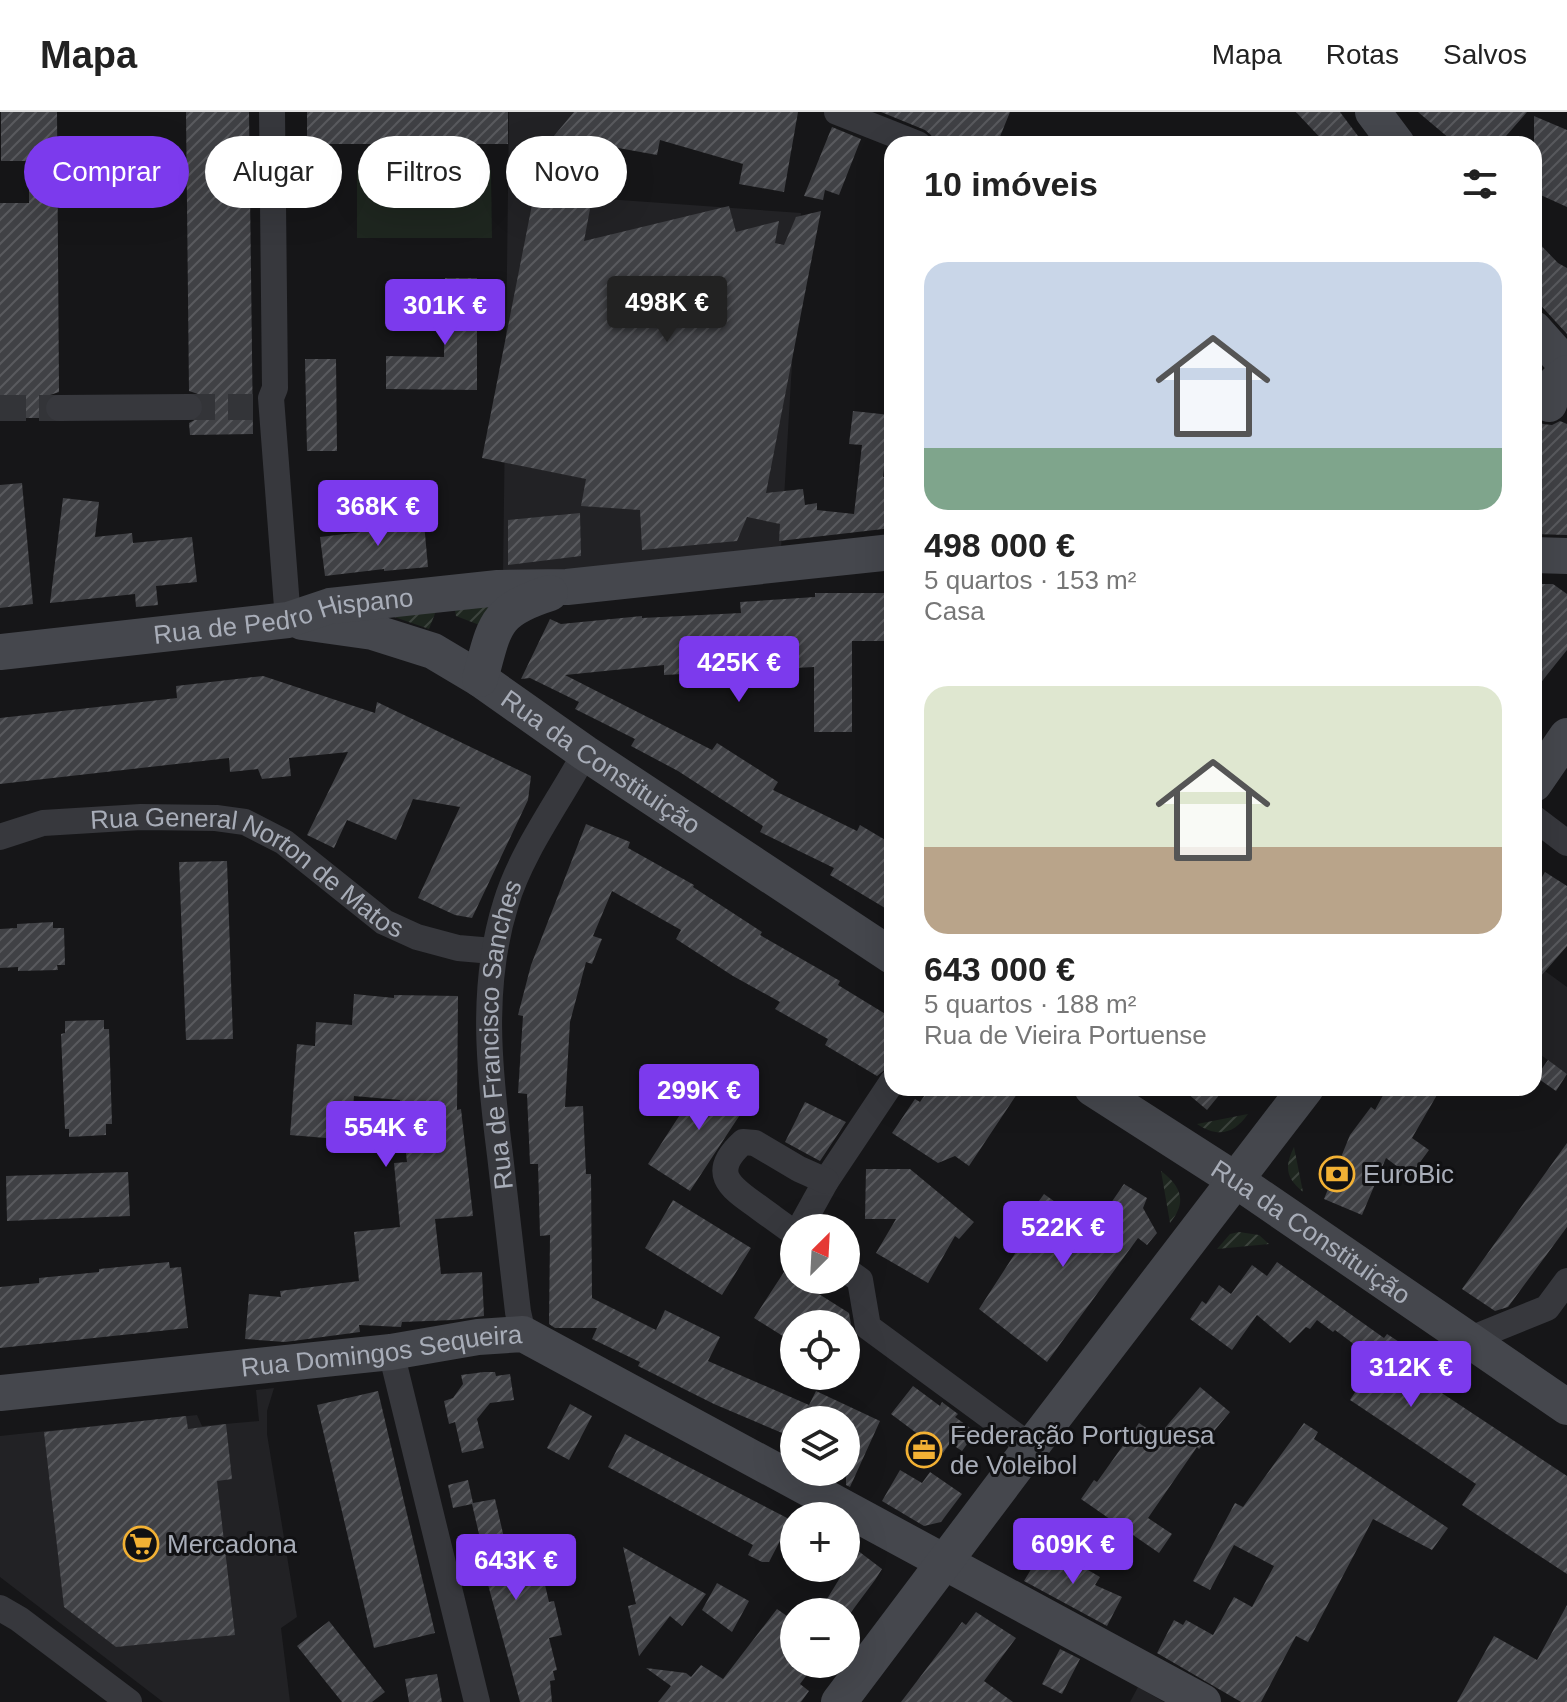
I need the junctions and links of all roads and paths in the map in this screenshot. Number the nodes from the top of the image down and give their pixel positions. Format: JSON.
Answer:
{"nodes":[{"id":1,"x":272,"y":112,"type":"edge"},
{"id":2,"x":837,"y":112,"type":"edge"},
{"id":3,"x":1373,"y":112,"type":"edge"},
{"id":4,"x":898,"y":136,"type":"edge"},
{"id":5,"x":1391,"y":136,"type":"edge"},
{"id":6,"x":1550,"y":356,"type":"edge"},
{"id":7,"x":1550,"y":404,"type":"edge"},
{"id":8,"x":189,"y":407,"type":"tunnel mouth"},
{"id":9,"x":59,"y":408,"type":"tunnel mouth"},
{"id":10,"x":884,"y":553,"type":"edge"},
{"id":11,"x":1542,"y":555,"type":"edge"},
{"id":12,"x":1567,"y":556,"type":"edge"},
{"id":13,"x":567,"y":587,"type":"junction"},
{"id":14,"x":288,"y":620,"type":"junction"},
{"id":15,"x":0,"y":652,"type":"edge"},
{"id":16,"x":480,"y":679,"type":"junction"},
{"id":17,"x":1567,"y":736,"type":"edge"},
{"id":18,"x":585,"y":753,"type":"junction"},
{"id":19,"x":1542,"y":772,"type":"edge"},
{"id":20,"x":1542,"y":824,"type":"edge"},
{"id":21,"x":0,"y":837,"type":"edge"},
{"id":22,"x":1567,"y":843,"type":"edge"},
{"id":23,"x":493,"y":951,"type":"junction"},
{"id":24,"x":884,"y":951,"type":"edge"},
{"id":25,"x":884,"y":1094,"type":"edge"},
{"id":26,"x":1104,"y":1096,"type":"edge"},
{"id":27,"x":1300,"y":1096,"type":"edge"},
{"id":28,"x":826,"y":1181,"type":"junction"},
{"id":29,"x":1237,"y":1181,"type":"junction"},
{"id":30,"x":808,"y":1214,"type":"edge"},
{"id":31,"x":780,"y":1223,"type":"edge"},
{"id":32,"x":860,"y":1280,"type":"edge"},
{"id":33,"x":1567,"y":1281,"type":"edge"},
{"id":34,"x":523,"y":1334,"type":"junction"},
{"id":35,"x":1468,"y":1340,"type":"junction"},
{"id":36,"x":391,"y":1352,"type":"junction"},
{"id":37,"x":0,"y":1393,"type":"edge"},
{"id":38,"x":1567,"y":1407,"type":"edge"},
{"id":39,"x":1031,"y":1447,"type":"junction"},
{"id":40,"x":945,"y":1564,"type":"junction"},
{"id":41,"x":0,"y":1608,"type":"edge"},
{"id":42,"x":129,"y":1702,"type":"edge"},
{"id":43,"x":477,"y":1702,"type":"edge"},
{"id":44,"x":839,"y":1702,"type":"edge"},
{"id":45,"x":1203,"y":1702,"type":"edge"}],
"edges":[{"from":1,"to":14,"type":"street"},
{"from":2,"to":4,"type":"street"},
{"from":3,"to":5,"type":"main road"},
{"from":6,"to":7,"type":"main road"},
{"from":8,"to":9,"type":"street"},
{"from":10,"to":13,"type":"main road","name":"Rua de Pedro Hispano"},
{"from":11,"to":12,"type":"main road"},
{"from":13,"to":14,"type":"main road","name":"Rua de Pedro Hispano"},
{"from":13,"to":16,"type":"main road","name":"Rua de Pedro Hispano"},
{"from":14,"to":15,"type":"main road","name":"Rua de Pedro Hispano"},
{"from":14,"to":16,"type":"main road","name":"Rua da Constituição"},
{"from":16,"to":18,"type":"main road","name":"Rua da Constituição"},
{"from":17,"to":19,"type":"main road"},
{"from":18,"to":23,"type":"street","name":"Rua de Francisco Sanches"},
{"from":18,"to":24,"type":"main road","name":"Rua da Constituição"},
{"from":20,"to":22,"type":"street"},
{"from":21,"to":23,"type":"street","name":"Rua General Norton de Matos"},
{"from":23,"to":34,"type":"street","name":"Rua de Francisco Sanches"},
{"from":25,"to":28,"type":"street"},
{"from":26,"to":29,"type":"main road","name":"Rua da Constituição"},
{"from":27,"to":29,"type":"main road"},
{"from":28,"to":30,"type":"street"},
{"from":28,"to":31,"type":"street"},
{"from":29,"to":35,"type":"main road","name":"Rua da Constituição"},
{"from":29,"to":39,"type":"main road"},
{"from":32,"to":39,"type":"street"},
{"from":33,"to":35,"type":"street"},
{"from":34,"to":36,"type":"main road","name":"Rua Domingos Sequeira"},
{"from":34,"to":40,"type":"main road","name":"Rua Domingos Sequeira"},
{"from":35,"to":38,"type":"main road","name":"Rua da Constituição"},
{"from":36,"to":37,"type":"main road","name":"Rua Domingos Sequeira"},
{"from":36,"to":43,"type":"street"},
{"from":39,"to":40,"type":"main road"},
{"from":40,"to":44,"type":"main road"},
{"from":40,"to":45,"type":"main road","name":"Rua Domingos Sequeira"},
{"from":41,"to":42,"type":"street"}]}
